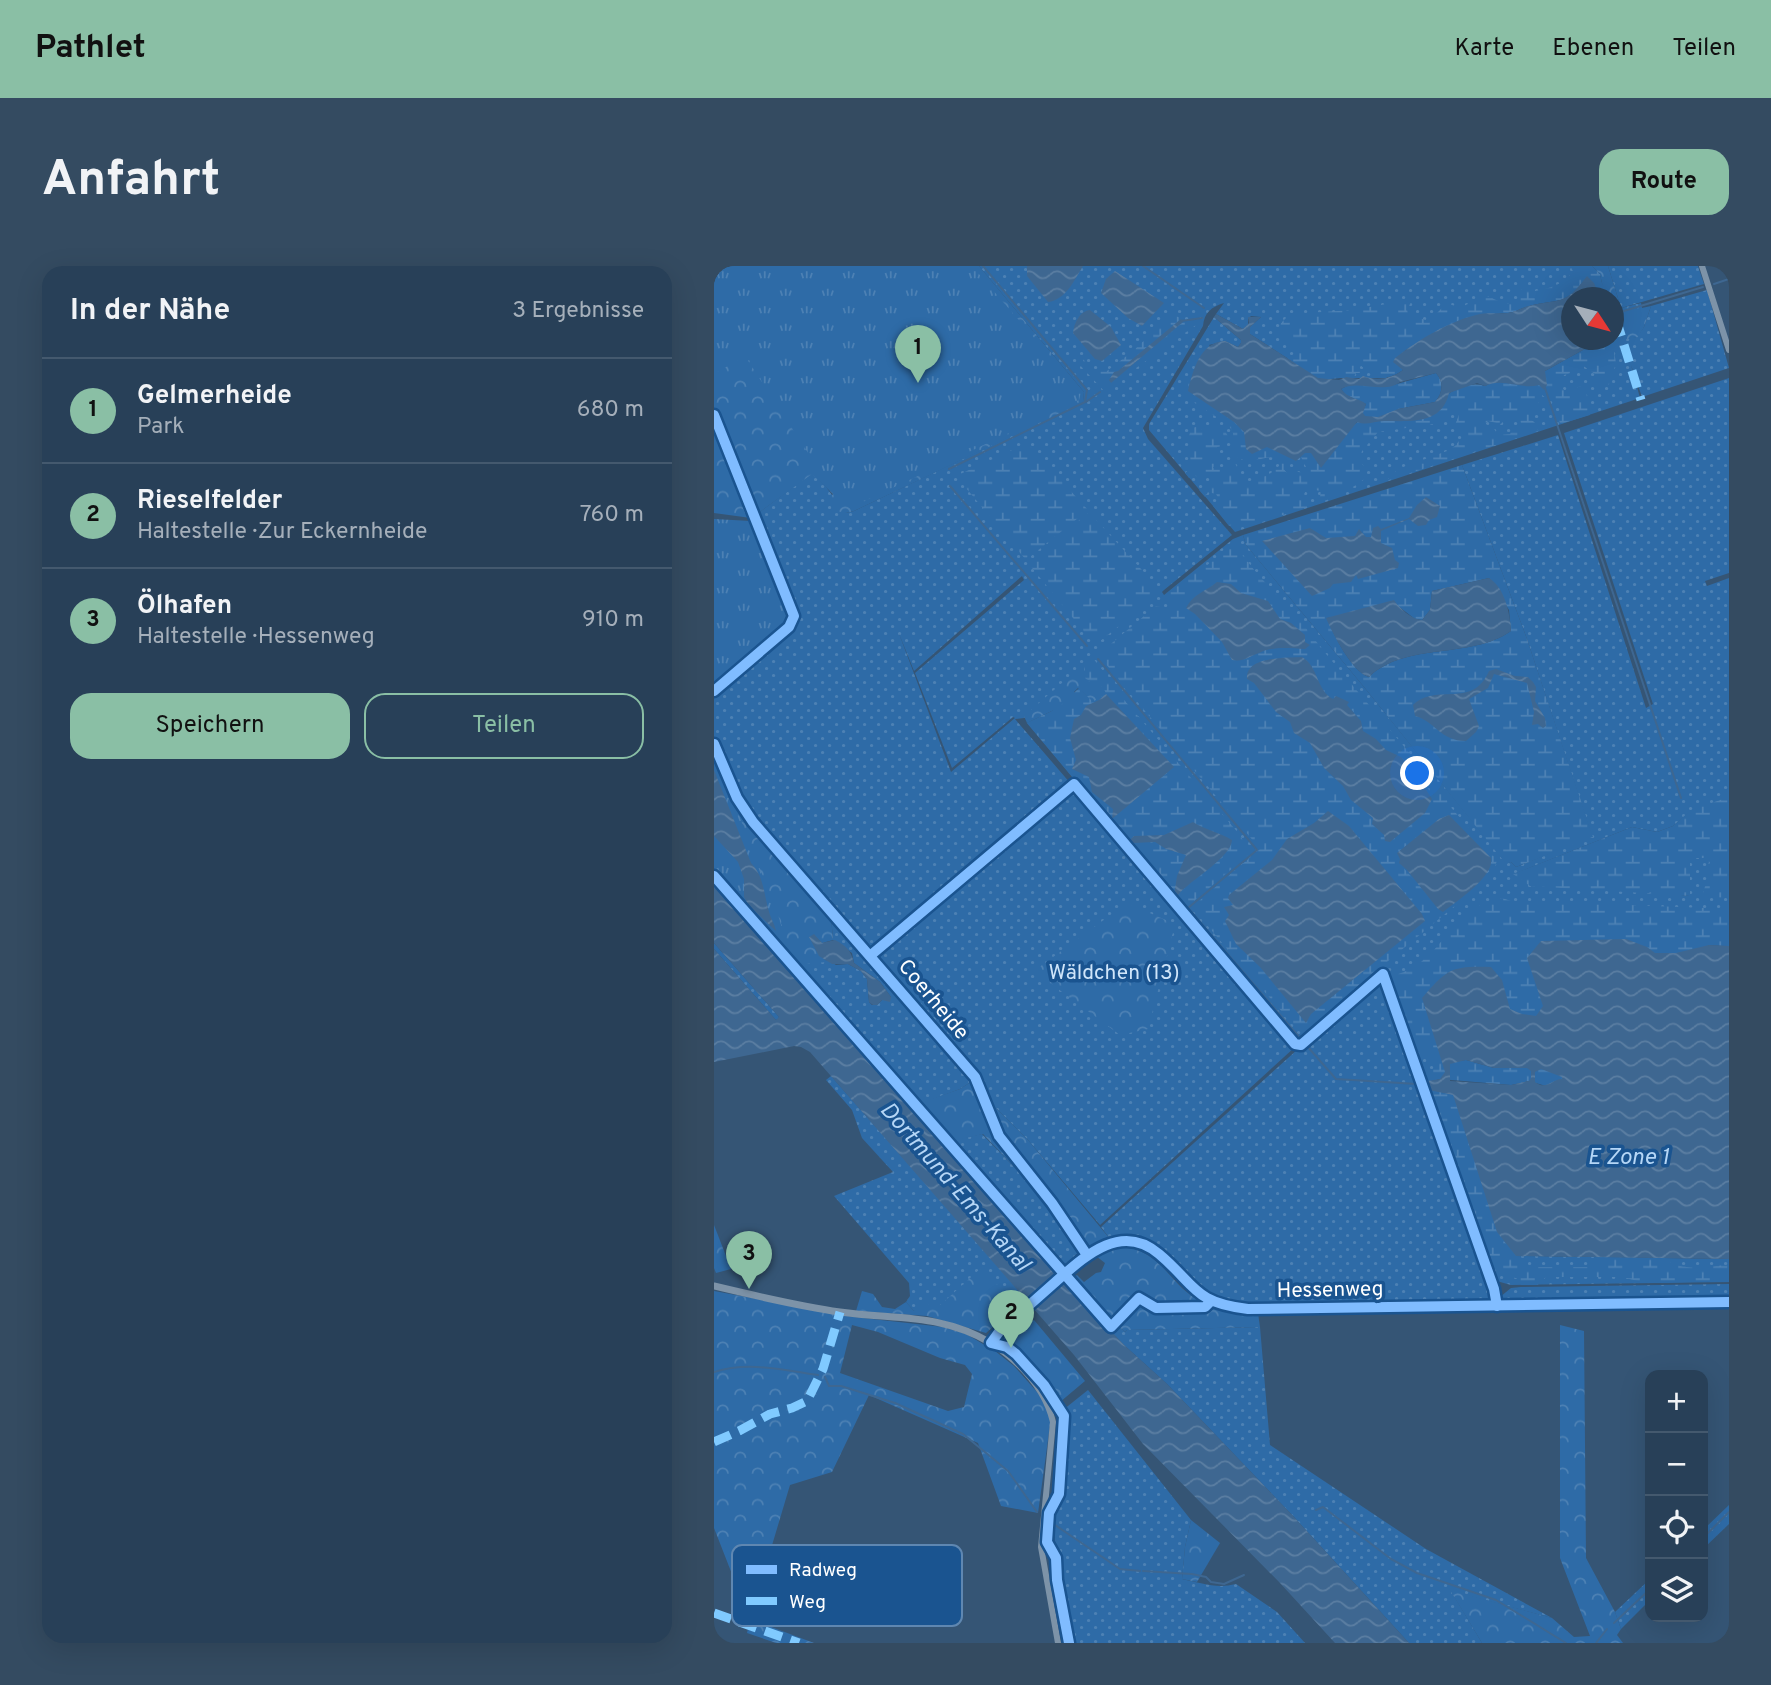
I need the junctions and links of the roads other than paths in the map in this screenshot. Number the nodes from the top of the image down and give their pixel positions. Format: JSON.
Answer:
{"nodes":[{"id":1,"x":1702,"y":266,"type":"edge"},
{"id":2,"x":1729,"y":350,"type":"edge"},
{"id":3,"x":714,"y":415,"type":"edge"},
{"id":4,"x":714,"y":691,"type":"edge"},
{"id":5,"x":714,"y":744,"type":"edge"},
{"id":6,"x":1087,"y":1255,"type":"junction"},
{"id":7,"x":714,"y":1286,"type":"edge"},
{"id":8,"x":1729,"y":1302,"type":"edge"},
{"id":9,"x":991,"y":1343,"type":"junction"},
{"id":10,"x":1058,"y":1643,"type":"edge"}],
"edges":[{"from":1,"to":2,"type":"street"},
{"from":3,"to":4,"type":"street"},
{"from":5,"to":6,"type":"street","name":"Coerheide"},
{"from":6,"to":8,"type":"street","name":"Hessenweg"},
{"from":6,"to":9,"type":"street","name":"Hessenweg"},
{"from":7,"to":9,"type":"street"},
{"from":9,"to":10,"type":"street"}]}
